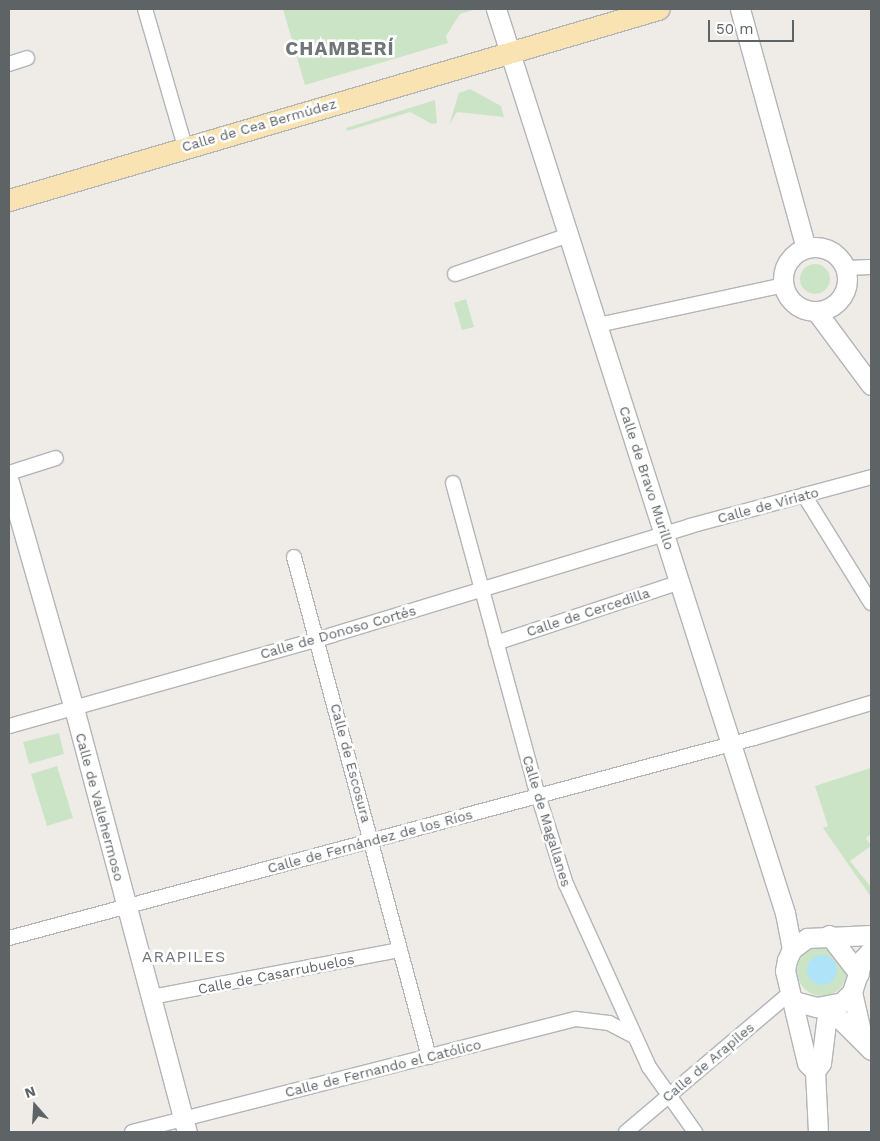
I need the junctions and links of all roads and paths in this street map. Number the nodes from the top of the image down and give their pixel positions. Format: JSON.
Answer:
{"nodes":[{"id":1,"x":144,"y":9,"type":"edge"},
{"id":2,"x":496,"y":9,"type":"edge"},
{"id":3,"x":658,"y":9,"type":"edge"},
{"id":4,"x":740,"y":9,"type":"edge"},
{"id":5,"x":510,"y":50,"type":"junction"},
{"id":6,"x":27,"y":58,"type":"dead end"},
{"id":7,"x":9,"y":64,"type":"edge"},
{"id":8,"x":185,"y":147,"type":"junction"},
{"id":9,"x":9,"y":200,"type":"edge"},
{"id":10,"x":569,"y":235,"type":"junction"},
{"id":11,"x":806,"y":248,"type":"junction"},
{"id":12,"x":871,"y":267,"type":"edge"},
{"id":13,"x":845,"y":268,"type":"junction"},
{"id":14,"x":455,"y":274,"type":"dead end"},
{"id":15,"x":784,"y":285,"type":"junction"},
{"id":16,"x":816,"y":311,"type":"junction"},
{"id":17,"x":598,"y":325,"type":"junction"},
{"id":18,"x":871,"y":385,"type":"edge"},
{"id":19,"x":56,"y":458,"type":"dead end"},
{"id":20,"x":9,"y":473,"type":"edge"},
{"id":21,"x":871,"y":477,"type":"edge"},
{"id":22,"x":9,"y":482,"type":"edge"},
{"id":23,"x":453,"y":486,"type":"dead end"},
{"id":24,"x":804,"y":494,"type":"junction"},
{"id":25,"x":665,"y":534,"type":"junction"},
{"id":26,"x":294,"y":557,"type":"dead end"},
{"id":27,"x":680,"y":582,"type":"junction"},
{"id":28,"x":480,"y":591,"type":"junction"},
{"id":29,"x":871,"y":603,"type":"edge"},
{"id":30,"x":317,"y":638,"type":"junction"},
{"id":31,"x":496,"y":643,"type":"junction"},
{"id":32,"x":871,"y":703,"type":"edge"},
{"id":33,"x":74,"y":708,"type":"junction"},
{"id":34,"x":9,"y":726,"type":"edge"},
{"id":35,"x":732,"y":744,"type":"junction"},
{"id":36,"x":538,"y":795,"type":"junction"},
{"id":37,"x":372,"y":840,"type":"junction"},
{"id":38,"x":126,"y":906,"type":"junction"},
{"id":39,"x":829,"y":935,"type":"junction"},
{"id":40,"x":871,"y":935,"type":"edge"},
{"id":41,"x":9,"y":938,"type":"edge"},
{"id":42,"x":400,"y":950,"type":"junction"},
{"id":43,"x":792,"y":950,"type":"junction"},
{"id":44,"x":871,"y":950,"type":"edge"},
{"id":45,"x":859,"y":974,"type":"junction"},
{"id":46,"x":852,"y":992,"type":"junction"},
{"id":47,"x":151,"y":997,"type":"junction"},
{"id":48,"x":792,"y":997,"type":"junction"},
{"id":49,"x":828,"y":1007,"type":"junction"},
{"id":50,"x":633,"y":1036,"type":"junction"},
{"id":51,"x":867,"y":1045,"type":"edge"},
{"id":52,"x":430,"y":1057,"type":"junction"},
{"id":53,"x":815,"y":1071,"type":"junction"},
{"id":54,"x":670,"y":1094,"type":"junction"},
{"id":55,"x":185,"y":1126,"type":"edge"},
{"id":56,"x":132,"y":1132,"type":"edge"},
{"id":57,"x":626,"y":1132,"type":"edge"},
{"id":58,"x":694,"y":1132,"type":"edge"},
{"id":59,"x":818,"y":1132,"type":"edge"}],
"edges":[{"from":1,"to":8,"type":"street"},
{"from":2,"to":5,"type":"main road","name":"Calle de Bravo Murillo"},
{"from":3,"to":5,"type":"main road","name":"Calle de Cea Bermúdez"},
{"from":4,"to":11,"type":"main road"},
{"from":5,"to":8,"type":"main road","name":"Calle de Cea Bermúdez"},
{"from":5,"to":10,"type":"main road","name":"Calle de Bravo Murillo"},
{"from":6,"to":7,"type":"street"},
{"from":8,"to":9,"type":"main road","name":"Calle de Cea Bermúdez"},
{"from":10,"to":14,"type":"street"},
{"from":10,"to":17,"type":"main road","name":"Calle de Bravo Murillo"},
{"from":11,"to":13,"type":"main road"},
{"from":11,"to":15,"type":"main road"},
{"from":12,"to":13,"type":"street"},
{"from":13,"to":16,"type":"main road"},
{"from":15,"to":16,"type":"main road"},
{"from":15,"to":17,"type":"street"},
{"from":16,"to":18,"type":"main road"},
{"from":17,"to":25,"type":"main road","name":"Calle de Bravo Murillo"},
{"from":19,"to":20,"type":"street"},
{"from":21,"to":24,"type":"street","name":"Calle de Viriato"},
{"from":22,"to":33,"type":"main road","name":"Calle de Vallehermoso"},
{"from":23,"to":28,"type":"street","name":"Calle de Magallanes"},
{"from":24,"to":25,"type":"street","name":"Calle de Viriato"},
{"from":24,"to":29,"type":"street"},
{"from":25,"to":27,"type":"main road","name":"Calle de Bravo Murillo"},
{"from":25,"to":28,"type":"street","name":"Calle de Donoso Cortés"},
{"from":26,"to":30,"type":"street","name":"Calle de Escosura"},
{"from":27,"to":31,"type":"street","name":"Calle de Cercedilla"},
{"from":27,"to":35,"type":"main road","name":"Calle de Bravo Murillo"},
{"from":28,"to":30,"type":"street","name":"Calle de Donoso Cortés"},
{"from":28,"to":31,"type":"street","name":"Calle de Magallanes"},
{"from":30,"to":33,"type":"street","name":"Calle de Donoso Cortés"},
{"from":30,"to":37,"type":"street","name":"Calle de Escosura"},
{"from":31,"to":36,"type":"street","name":"Calle de Magallanes"},
{"from":32,"to":35,"type":"street","name":"Calle de Fernández de los Ríos"},
{"from":33,"to":34,"type":"street","name":"Calle de Donoso Cortés"},
{"from":33,"to":38,"type":"main road","name":"Calle de Vallehermoso"},
{"from":35,"to":36,"type":"street","name":"Calle de Fernández de los Ríos"},
{"from":35,"to":43,"type":"main road","name":"Calle de Bravo Murillo"},
{"from":36,"to":37,"type":"street","name":"Calle de Fernández de los Ríos"},
{"from":36,"to":50,"type":"street","name":"Calle de Magallanes"},
{"from":37,"to":38,"type":"street","name":"Calle de Fernández de los Ríos"},
{"from":37,"to":42,"type":"street","name":"Calle de Escosura"},
{"from":38,"to":41,"type":"street","name":"Calle de Fernández de los Ríos"},
{"from":38,"to":47,"type":"main road","name":"Calle de Vallehermoso"},
{"from":39,"to":40,"type":"main road"},
{"from":39,"to":43,"type":"main road"},
{"from":39,"to":45,"type":"main road"},
{"from":42,"to":47,"type":"street","name":"Calle de Casarrubuelos"},
{"from":42,"to":52,"type":"street","name":"Calle de Escosura"},
{"from":43,"to":48,"type":"main road"},
{"from":44,"to":45,"type":"main road"},
{"from":45,"to":46,"type":"main road"},
{"from":46,"to":49,"type":"main road"},
{"from":46,"to":51,"type":"main road"},
{"from":47,"to":55,"type":"main road","name":"Calle de Vallehermoso"},
{"from":48,"to":49,"type":"main road"},
{"from":48,"to":53,"type":"main road"},
{"from":48,"to":54,"type":"street","name":"Calle de Arapiles"},
{"from":49,"to":51,"type":"main road"},
{"from":49,"to":53,"type":"main road"},
{"from":50,"to":52,"type":"street","name":"Calle de Fernando el Católico"},
{"from":50,"to":54,"type":"street","name":"Calle de Magallanes"},
{"from":52,"to":55,"type":"street","name":"Calle de Fernando el Católico"},
{"from":53,"to":59,"type":"main road"},
{"from":54,"to":57,"type":"street","name":"Calle de Arapiles"},
{"from":54,"to":58,"type":"street","name":"Calle de Magallanes"},
{"from":55,"to":56,"type":"street","name":"Calle de Fernando el Católico"}]}
